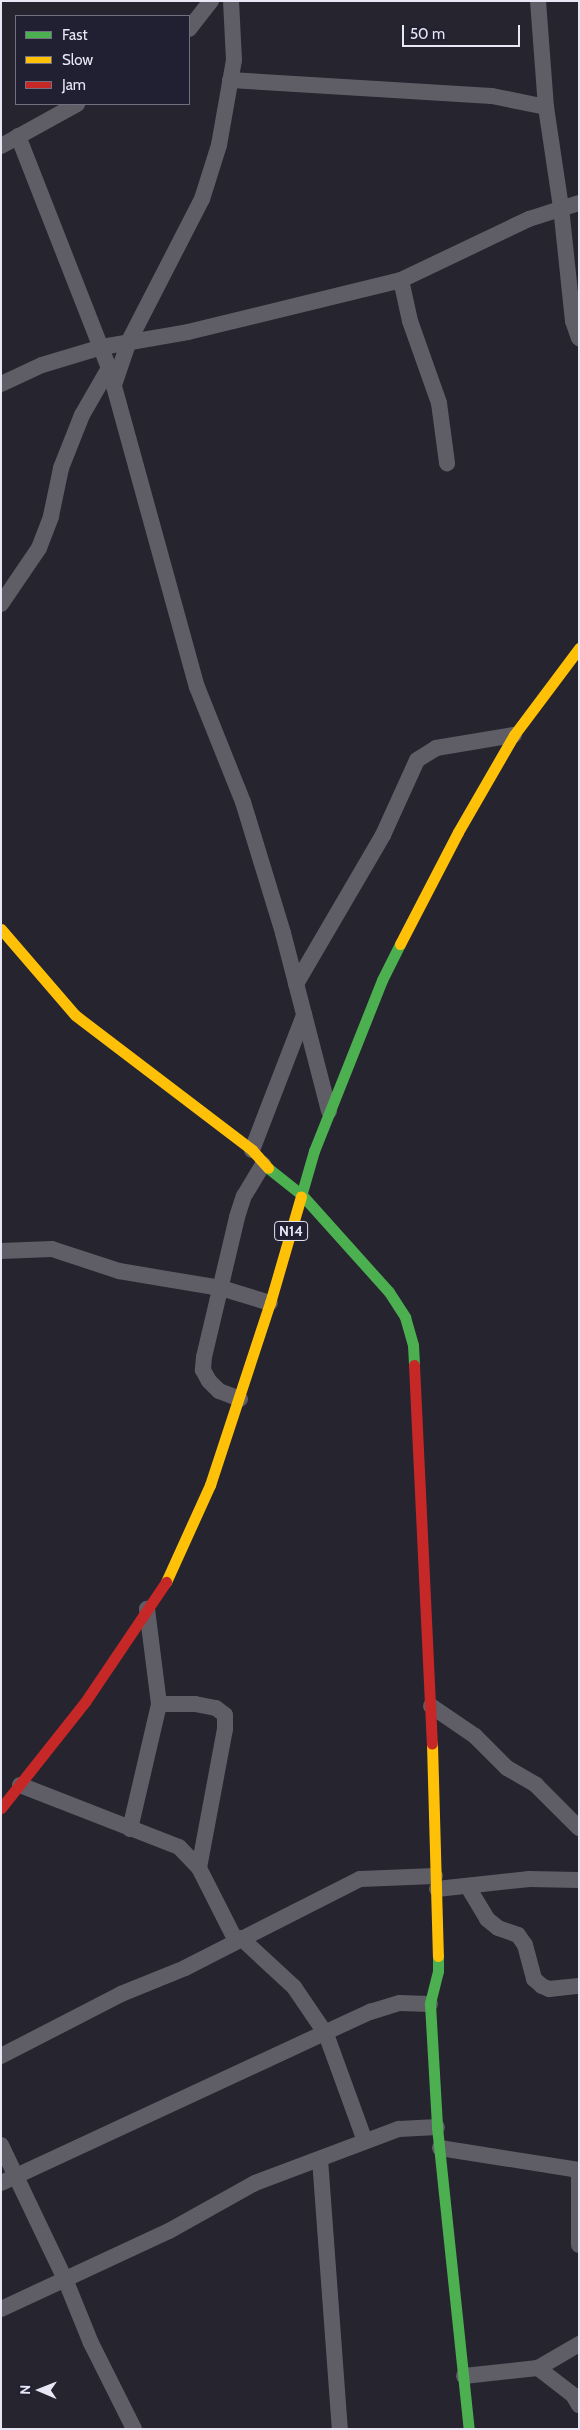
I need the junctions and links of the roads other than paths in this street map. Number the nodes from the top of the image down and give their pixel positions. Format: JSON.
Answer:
{"nodes":[{"id":1,"x":211,"y":1,"type":"edge"},
{"id":2,"x":231,"y":1,"type":"edge"},
{"id":3,"x":538,"y":1,"type":"edge"},
{"id":4,"x":190,"y":28,"type":"edge"},
{"id":5,"x":230,"y":80,"type":"junction"},
{"id":6,"x":75,"y":105,"type":"edge"},
{"id":7,"x":546,"y":107,"type":"junction"},
{"id":8,"x":18,"y":136,"type":"junction"},
{"id":9,"x":1,"y":146,"type":"edge"},
{"id":10,"x":579,"y":203,"type":"edge"},
{"id":11,"x":561,"y":207,"type":"junction"},
{"id":12,"x":402,"y":280,"type":"junction"},
{"id":13,"x":579,"y":338,"type":"edge"},
{"id":14,"x":129,"y":341,"type":"junction"},
{"id":15,"x":102,"y":347,"type":"junction"},
{"id":16,"x":109,"y":368,"type":"junction"},
{"id":17,"x":1,"y":384,"type":"edge"},
{"id":18,"x":114,"y":385,"type":"junction"},
{"id":19,"x":447,"y":463,"type":"dead end"},
{"id":20,"x":1,"y":604,"type":"edge"},
{"id":21,"x":579,"y":648,"type":"edge"},
{"id":22,"x":514,"y":735,"type":"junction"},
{"id":23,"x":1,"y":928,"type":"edge"},
{"id":24,"x":296,"y":984,"type":"junction"},
{"id":25,"x":304,"y":1015,"type":"junction"},
{"id":26,"x":330,"y":1114,"type":"junction"},
{"id":27,"x":252,"y":1150,"type":"junction"},
{"id":28,"x":263,"y":1164,"type":"junction"},
{"id":29,"x":302,"y":1195,"type":"junction"},
{"id":30,"x":1,"y":1251,"type":"edge"},
{"id":31,"x":221,"y":1288,"type":"junction"},
{"id":32,"x":270,"y":1303,"type":"junction"},
{"id":33,"x":240,"y":1399,"type":"junction"},
{"id":34,"x":147,"y":1609,"type":"junction"},
{"id":35,"x":159,"y":1704,"type":"junction"},
{"id":36,"x":431,"y":1706,"type":"junction"},
{"id":37,"x":20,"y":1785,"type":"junction"},
{"id":38,"x":2,"y":1805,"type":"edge"},
{"id":39,"x":579,"y":1828,"type":"edge"},
{"id":40,"x":130,"y":1829,"type":"junction"},
{"id":41,"x":199,"y":1868,"type":"junction"},
{"id":42,"x":579,"y":1880,"type":"edge"},
{"id":43,"x":436,"y":1883,"type":"junction"},
{"id":44,"x":468,"y":1887,"type":"junction"},
{"id":45,"x":238,"y":1940,"type":"junction"},
{"id":46,"x":579,"y":1986,"type":"edge"},
{"id":47,"x":430,"y":2004,"type":"junction"},
{"id":48,"x":326,"y":2034,"type":"junction"},
{"id":49,"x":1,"y":2056,"type":"edge"},
{"id":50,"x":437,"y":2127,"type":"junction"},
{"id":51,"x":365,"y":2141,"type":"junction"},
{"id":52,"x":1,"y":2145,"type":"edge"},
{"id":53,"x":440,"y":2148,"type":"junction"},
{"id":54,"x":320,"y":2159,"type":"junction"},
{"id":55,"x":579,"y":2171,"type":"edge"},
{"id":56,"x":8,"y":2180,"type":"edge"},
{"id":57,"x":579,"y":2245,"type":"edge"},
{"id":58,"x":65,"y":2279,"type":"junction"},
{"id":59,"x":1,"y":2309,"type":"edge"},
{"id":60,"x":579,"y":2344,"type":"edge"},
{"id":61,"x":538,"y":2368,"type":"junction"},
{"id":62,"x":464,"y":2376,"type":"junction"},
{"id":63,"x":579,"y":2405,"type":"edge"},
{"id":64,"x":468,"y":2428,"type":"edge"},
{"id":65,"x":134,"y":2429,"type":"edge"},
{"id":66,"x":340,"y":2429,"type":"edge"}],
"edges":[{"from":1,"to":4,"type":"street"},
{"from":2,"to":5,"type":"street"},
{"from":3,"to":7,"type":"street"},
{"from":5,"to":7,"type":"street"},
{"from":5,"to":14,"type":"street"},
{"from":6,"to":8,"type":"street"},
{"from":7,"to":11,"type":"street"},
{"from":8,"to":9,"type":"street"},
{"from":8,"to":15,"type":"street"},
{"from":10,"to":11,"type":"street"},
{"from":11,"to":12,"type":"street"},
{"from":11,"to":13,"type":"street"},
{"from":12,"to":14,"type":"street"},
{"from":12,"to":19,"type":"street"},
{"from":14,"to":15,"type":"street"},
{"from":14,"to":18,"type":"street"},
{"from":15,"to":16,"type":"street"},
{"from":15,"to":17,"type":"street"},
{"from":16,"to":18,"type":"street"},
{"from":16,"to":20,"type":"street"},
{"from":18,"to":24,"type":"street"},
{"from":21,"to":22,"type":"street","number":"N14"},
{"from":22,"to":24,"type":"street"},
{"from":22,"to":26,"type":"street","number":"N14"},
{"from":23,"to":27,"type":"street"},
{"from":24,"to":25,"type":"street"},
{"from":25,"to":26,"type":"street"},
{"from":25,"to":27,"type":"street"},
{"from":26,"to":29,"type":"street","number":"N14"},
{"from":27,"to":28,"type":"street"},
{"from":28,"to":29,"type":"street"},
{"from":28,"to":31,"type":"street"},
{"from":29,"to":32,"type":"street","number":"N14"},
{"from":29,"to":36,"type":"street"},
{"from":30,"to":31,"type":"street"},
{"from":31,"to":32,"type":"street"},
{"from":31,"to":33,"type":"street"},
{"from":32,"to":33,"type":"street","number":"N14"},
{"from":33,"to":34,"type":"street","number":"N14"},
{"from":34,"to":35,"type":"street"},
{"from":34,"to":37,"type":"street","number":"N14"},
{"from":35,"to":40,"type":"street"},
{"from":35,"to":41,"type":"street"},
{"from":36,"to":39,"type":"street"},
{"from":36,"to":43,"type":"street"},
{"from":37,"to":38,"type":"street","number":"N14"},
{"from":37,"to":40,"type":"street"},
{"from":40,"to":41,"type":"street"},
{"from":41,"to":45,"type":"street"},
{"from":42,"to":44,"type":"street"},
{"from":43,"to":44,"type":"street"},
{"from":43,"to":45,"type":"street"},
{"from":43,"to":47,"type":"street"},
{"from":44,"to":46,"type":"street"},
{"from":45,"to":48,"type":"street"},
{"from":45,"to":49,"type":"street"},
{"from":47,"to":48,"type":"street"},
{"from":47,"to":50,"type":"street"},
{"from":48,"to":51,"type":"street"},
{"from":48,"to":56,"type":"street"},
{"from":50,"to":51,"type":"street"},
{"from":50,"to":53,"type":"street"},
{"from":51,"to":54,"type":"street"},
{"from":52,"to":56,"type":"street"},
{"from":53,"to":55,"type":"street"},
{"from":53,"to":62,"type":"street"},
{"from":54,"to":58,"type":"street"},
{"from":54,"to":66,"type":"street"},
{"from":55,"to":57,"type":"street"},
{"from":56,"to":58,"type":"street"},
{"from":58,"to":59,"type":"street"},
{"from":58,"to":65,"type":"street"},
{"from":60,"to":61,"type":"street"},
{"from":61,"to":62,"type":"street"},
{"from":61,"to":63,"type":"street"},
{"from":62,"to":64,"type":"street"}]}
